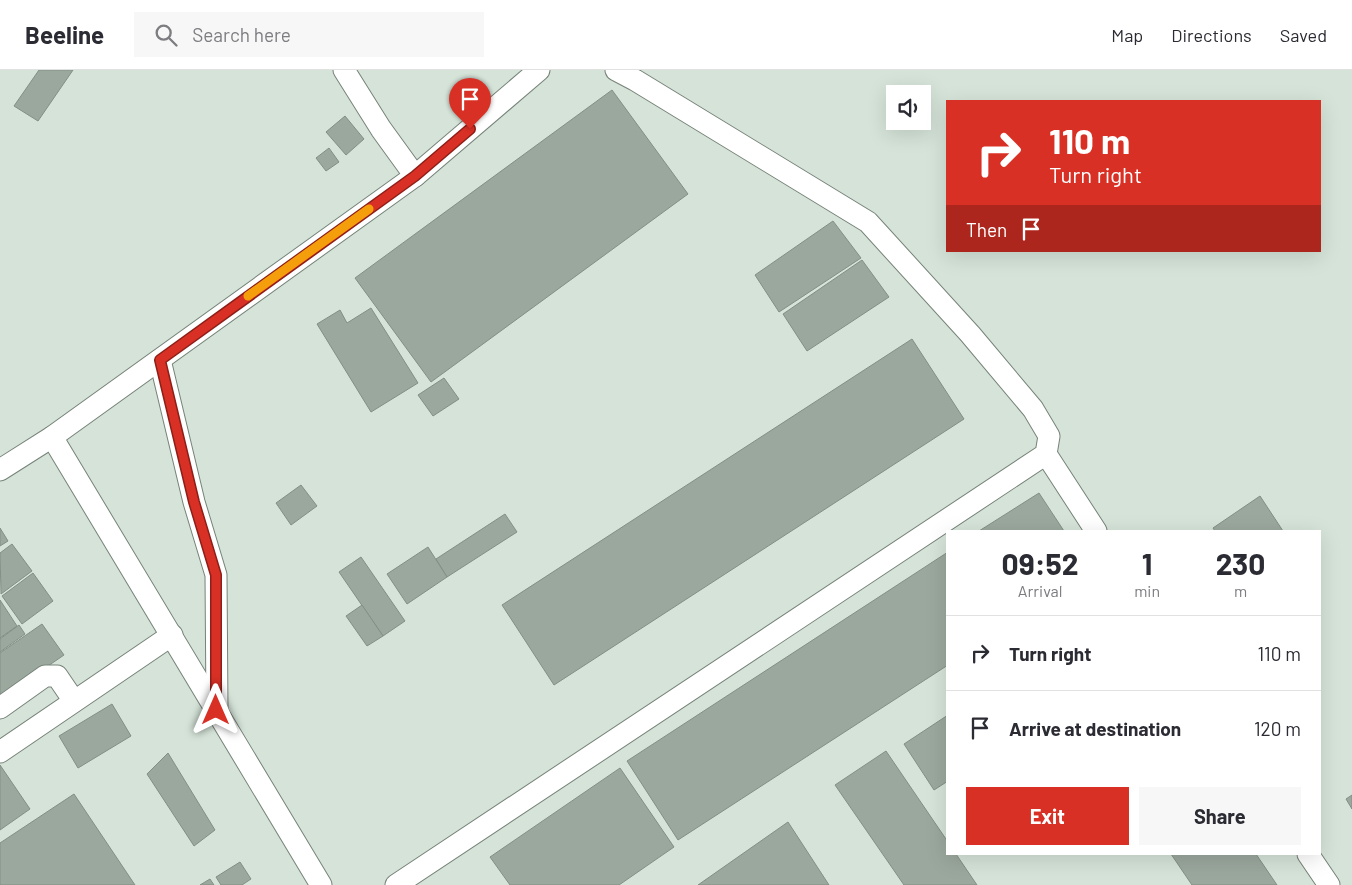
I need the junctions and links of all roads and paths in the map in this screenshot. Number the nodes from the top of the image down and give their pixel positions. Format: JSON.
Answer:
{"nodes":[{"id":1,"x":344,"y":70,"type":"edge"},
{"id":2,"x":539,"y":70,"type":"edge"},
{"id":3,"x":616,"y":70,"type":"edge"},
{"id":4,"x":415,"y":176,"type":"junction"},
{"id":5,"x":160,"y":360,"type":"junction"},
{"id":6,"x":52,"y":437,"type":"junction"},
{"id":7,"x":1046,"y":454,"type":"junction"},
{"id":8,"x":0,"y":470,"type":"edge"},
{"id":9,"x":1095,"y":530,"type":"edge"},
{"id":10,"x":172,"y":636,"type":"junction"},
{"id":11,"x":74,"y":701,"type":"junction"},
{"id":12,"x":0,"y":708,"type":"edge"},
{"id":13,"x":216,"y":710,"type":"junction"},
{"id":14,"x":0,"y":752,"type":"edge"},
{"id":15,"x":1309,"y":855,"type":"edge"},
{"id":16,"x":321,"y":885,"type":"edge"},
{"id":17,"x":396,"y":885,"type":"edge"},
{"id":18,"x":1329,"y":885,"type":"edge"}],
"edges":[{"from":1,"to":4,"type":"street"},
{"from":2,"to":4,"type":"street"},
{"from":3,"to":7,"type":"street"},
{"from":4,"to":5,"type":"street"},
{"from":5,"to":6,"type":"street"},
{"from":5,"to":13,"type":"street"},
{"from":6,"to":8,"type":"street"},
{"from":6,"to":10,"type":"street"},
{"from":7,"to":9,"type":"street"},
{"from":7,"to":17,"type":"street"},
{"from":10,"to":11,"type":"street"},
{"from":10,"to":13,"type":"street"},
{"from":11,"to":12,"type":"street"},
{"from":11,"to":14,"type":"street"},
{"from":13,"to":16,"type":"street"},
{"from":15,"to":18,"type":"street"}]}
